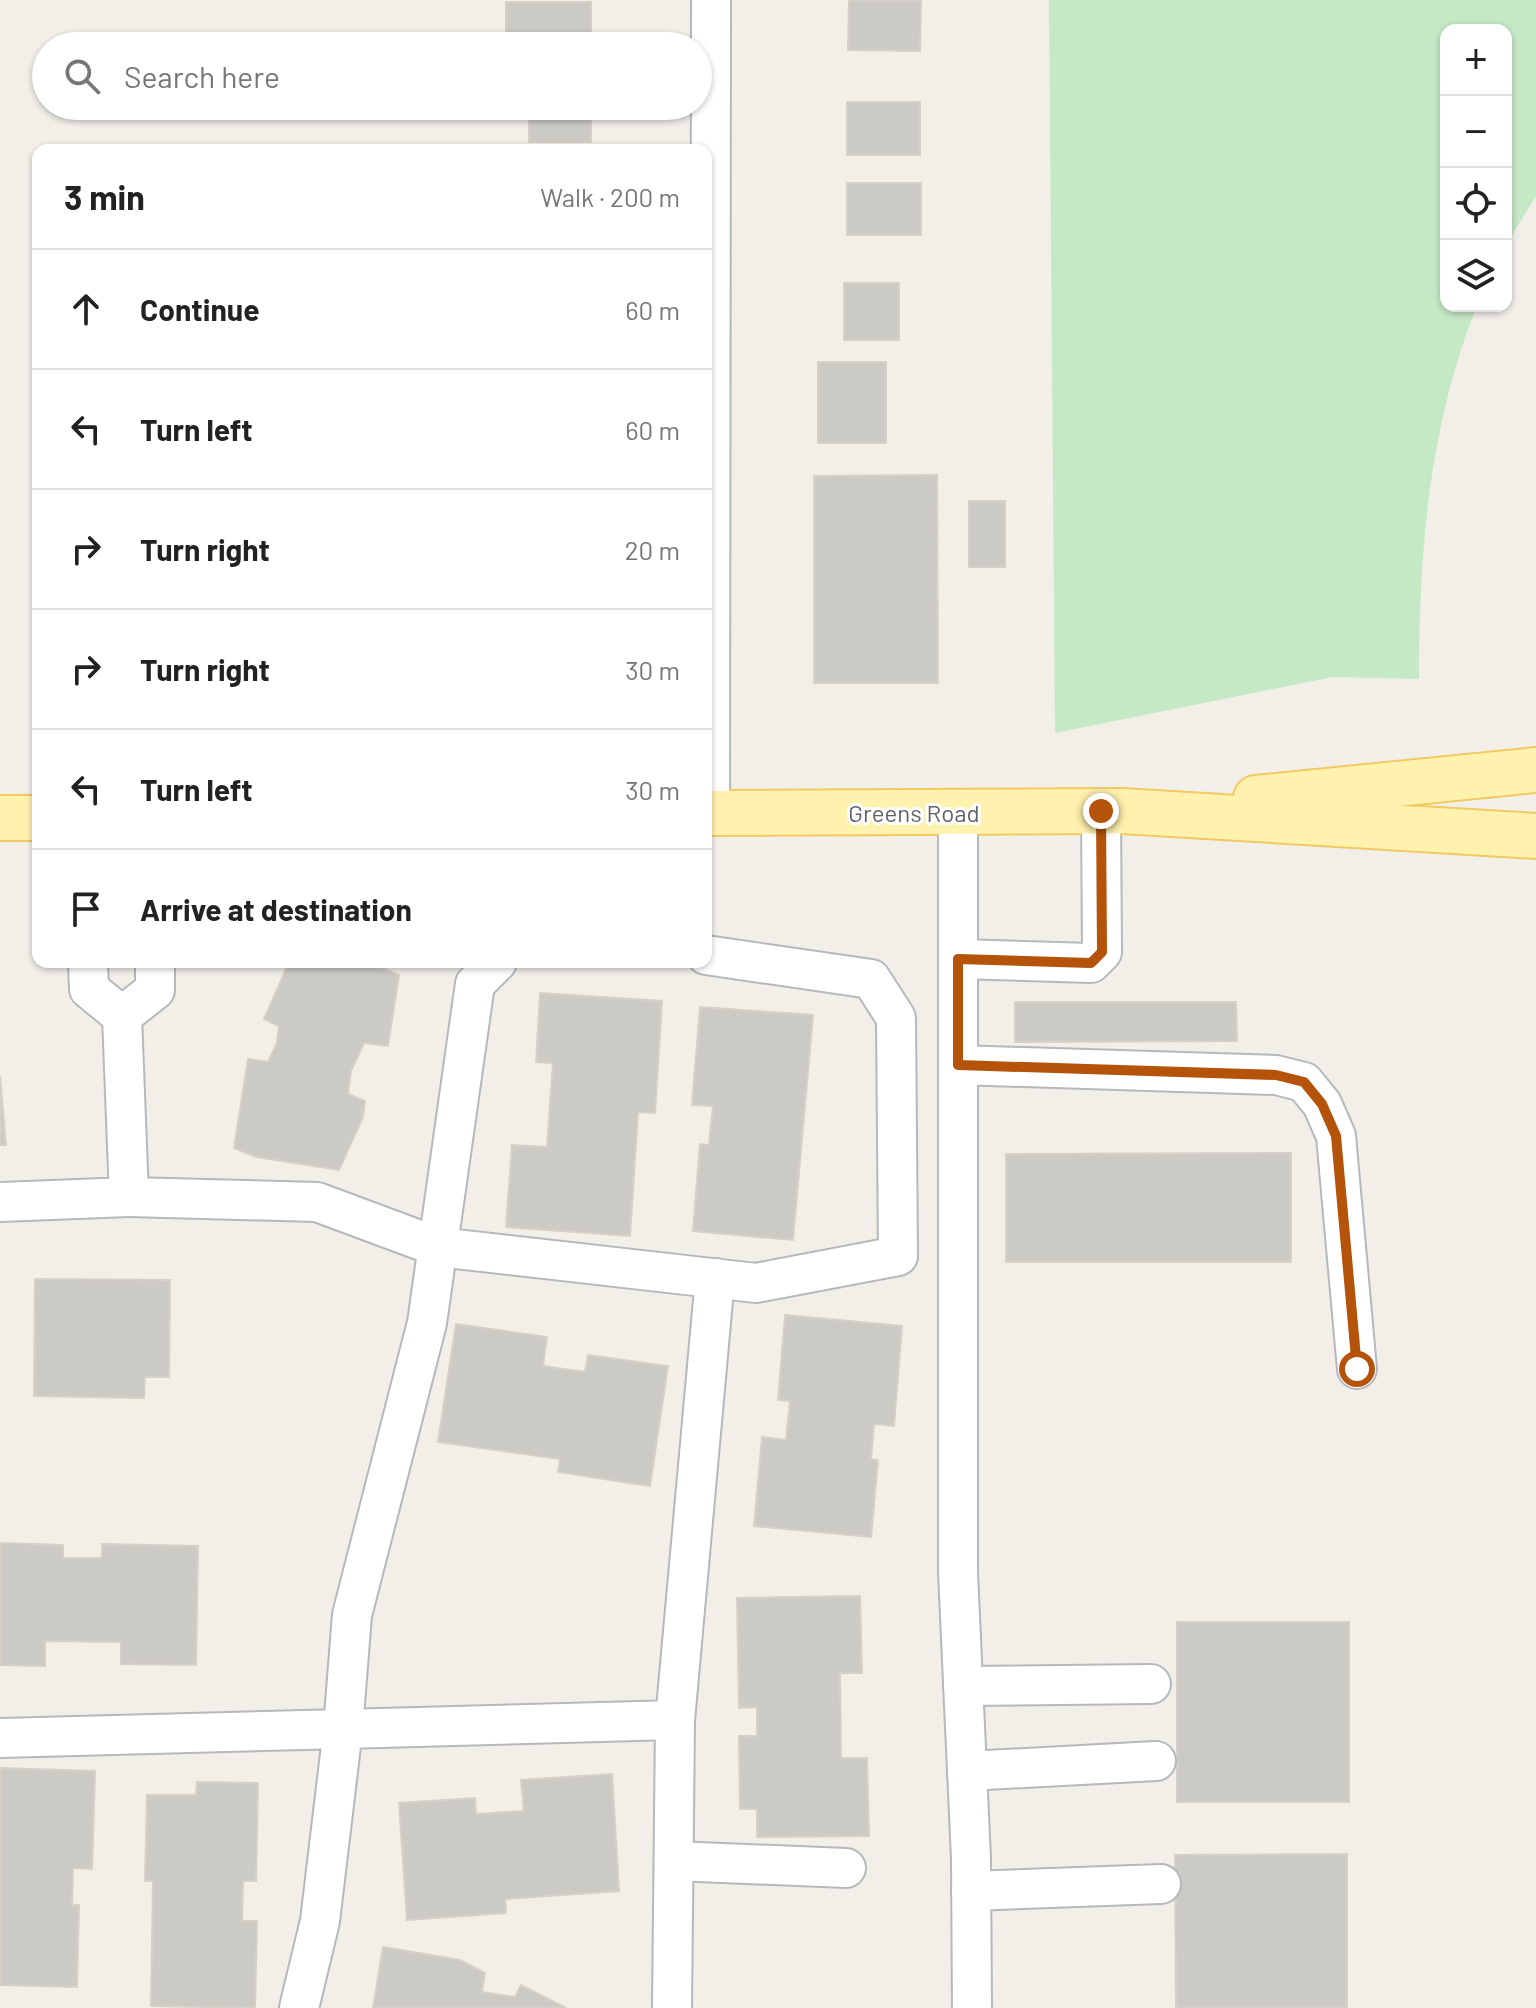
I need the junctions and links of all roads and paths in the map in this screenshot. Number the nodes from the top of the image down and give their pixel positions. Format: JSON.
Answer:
{"nodes":[{"id":1,"x":711,"y":0,"type":"edge"},
{"id":2,"x":711,"y":32,"type":"edge"},
{"id":3,"x":711,"y":120,"type":"edge"},
{"id":4,"x":710,"y":144,"type":"edge"},
{"id":5,"x":1536,"y":770,"type":"edge"},
{"id":6,"x":1112,"y":811,"type":"junction"},
{"id":7,"x":958,"y":812,"type":"junction"},
{"id":8,"x":712,"y":813,"type":"edge"},
{"id":9,"x":0,"y":818,"type":"edge"},
{"id":10,"x":32,"y":818,"type":"edge"},
{"id":11,"x":1536,"y":836,"type":"edge"},
{"id":12,"x":712,"y":956,"type":"edge"},
{"id":13,"x":958,"y":959,"type":"junction"},
{"id":14,"x":88,"y":968,"type":"edge"},
{"id":15,"x":155,"y":968,"type":"edge"},
{"id":16,"x":491,"y":968,"type":"edge"},
{"id":17,"x":122,"y":1016,"type":"junction"},
{"id":18,"x":958,"y":1065,"type":"junction"},
{"id":19,"x":129,"y":1197,"type":"junction"},
{"id":20,"x":10,"y":1202,"type":"edge"},
{"id":21,"x":438,"y":1247,"type":"junction"},
{"id":22,"x":715,"y":1278,"type":"junction"},
{"id":23,"x":1357,"y":1369,"type":"dead end"},
{"id":24,"x":1151,"y":1684,"type":"dead end"},
{"id":25,"x":963,"y":1686,"type":"junction"},
{"id":26,"x":675,"y":1720,"type":"junction"},
{"id":27,"x":343,"y":1729,"type":"junction"},
{"id":28,"x":0,"y":1738,"type":"edge"},
{"id":29,"x":1156,"y":1761,"type":"dead end"},
{"id":30,"x":967,"y":1771,"type":"junction"},
{"id":31,"x":674,"y":1861,"type":"junction"},
{"id":32,"x":846,"y":1868,"type":"dead end"},
{"id":33,"x":1161,"y":1884,"type":"dead end"},
{"id":34,"x":971,"y":1891,"type":"junction"},
{"id":35,"x":299,"y":2008,"type":"edge"},
{"id":36,"x":672,"y":2008,"type":"edge"},
{"id":37,"x":972,"y":2008,"type":"edge"}],
"edges":[{"from":1,"to":2,"type":"street"},
{"from":3,"to":4,"type":"street"},
{"from":5,"to":6,"type":"main road","name":"Greens Road"},
{"from":6,"to":7,"type":"main road","name":"Greens Road"},
{"from":6,"to":11,"type":"main road","name":"Greens Road"},
{"from":6,"to":13,"type":"street"},
{"from":7,"to":8,"type":"main road","name":"Greens Road"},
{"from":7,"to":13,"type":"street"},
{"from":9,"to":10,"type":"main road"},
{"from":12,"to":22,"type":"street"},
{"from":13,"to":18,"type":"street"},
{"from":14,"to":17,"type":"street"},
{"from":15,"to":17,"type":"street"},
{"from":16,"to":21,"type":"street"},
{"from":17,"to":19,"type":"street"},
{"from":18,"to":23,"type":"street"},
{"from":18,"to":25,"type":"street"},
{"from":19,"to":20,"type":"street"},
{"from":19,"to":21,"type":"street"},
{"from":21,"to":22,"type":"street"},
{"from":21,"to":27,"type":"street"},
{"from":22,"to":26,"type":"street"},
{"from":24,"to":25,"type":"street"},
{"from":25,"to":30,"type":"street"},
{"from":26,"to":27,"type":"street"},
{"from":26,"to":31,"type":"street"},
{"from":27,"to":28,"type":"street"},
{"from":27,"to":35,"type":"street"},
{"from":29,"to":30,"type":"street"},
{"from":30,"to":34,"type":"street"},
{"from":31,"to":32,"type":"street"},
{"from":31,"to":36,"type":"street"},
{"from":33,"to":34,"type":"street"},
{"from":34,"to":37,"type":"street"}]}
